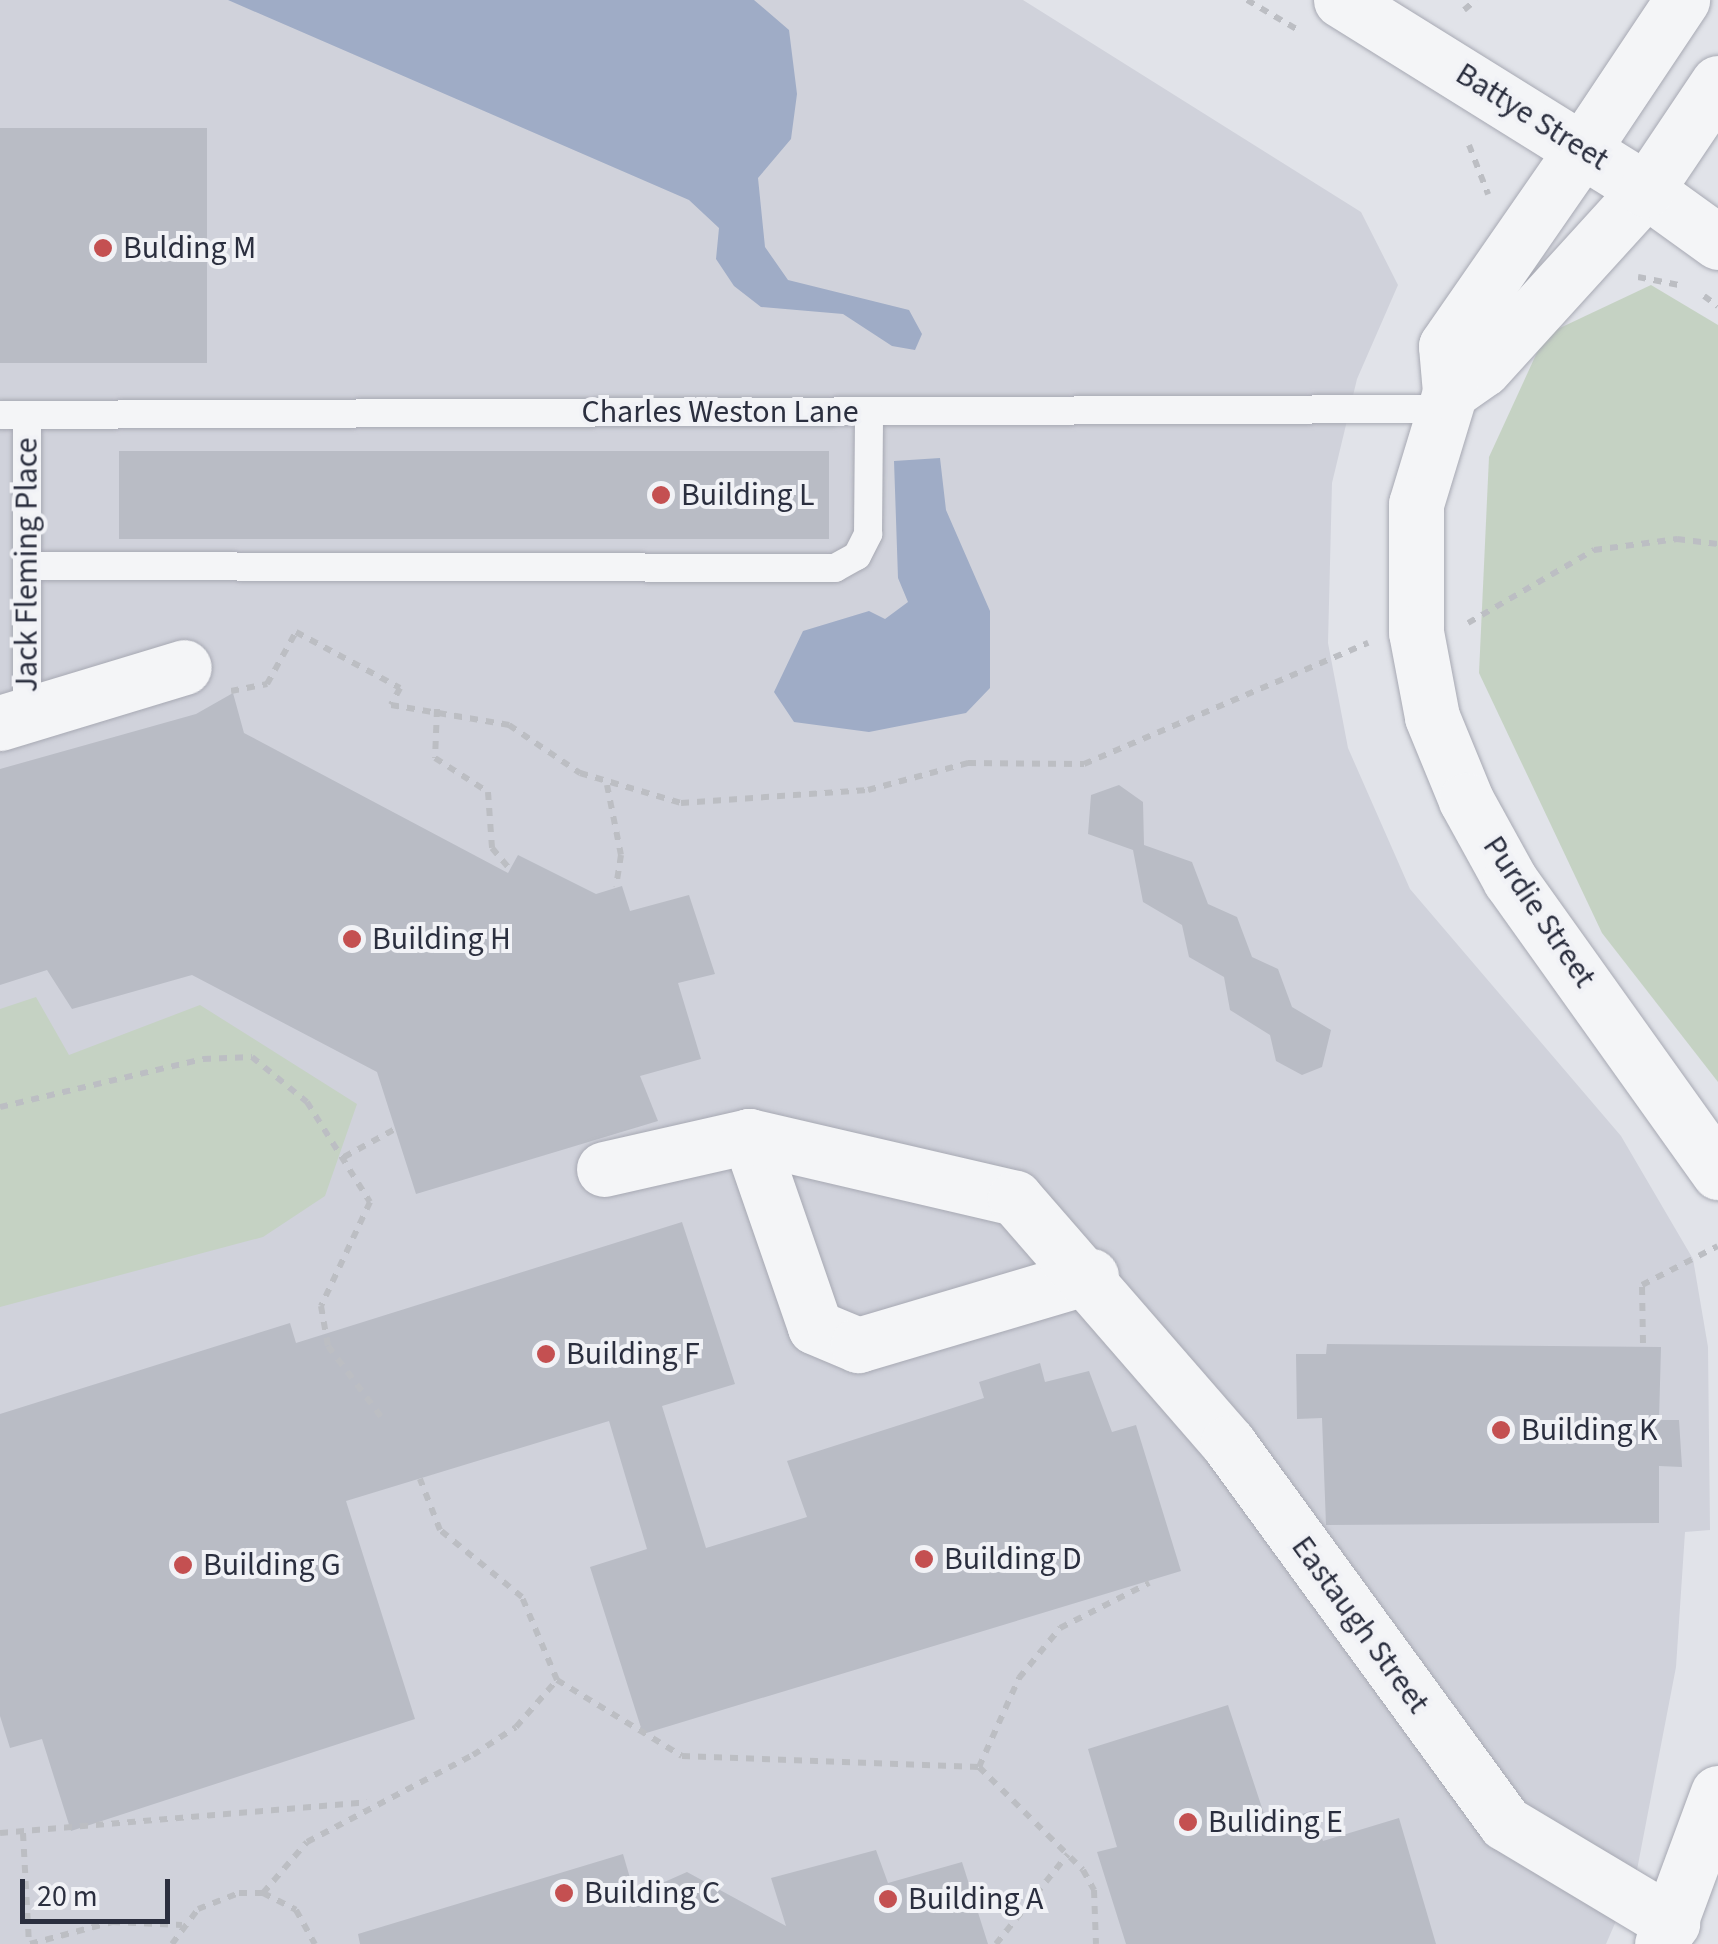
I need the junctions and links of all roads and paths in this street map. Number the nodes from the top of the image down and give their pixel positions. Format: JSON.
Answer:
{"nodes":[{"id":1,"x":1248,"y":0,"type":"edge"},
{"id":2,"x":1448,"y":0,"type":"edge"},
{"id":3,"x":1476,"y":0,"type":"edge"},
{"id":4,"x":1682,"y":0,"type":"edge"},
{"id":5,"x":1328,"y":21,"type":"edge"},
{"id":6,"x":1718,"y":82,"type":"edge"},
{"id":7,"x":1454,"y":130,"type":"dead end"},
{"id":8,"x":1584,"y":146,"type":"junction"},
{"id":9,"x":1646,"y":190,"type":"junction"},
{"id":10,"x":1485,"y":215,"type":"dead end"},
{"id":11,"x":1718,"y":242,"type":"edge"},
{"id":12,"x":1445,"y":401,"type":"junction"},
{"id":13,"x":869,"y":412,"type":"junction"},
{"id":14,"x":14,"y":415,"type":"edge"},
{"id":15,"x":1718,"y":544,"type":"edge"},
{"id":16,"x":27,"y":566,"type":"junction"},
{"id":17,"x":1416,"y":632,"type":"junction"},
{"id":18,"x":184,"y":667,"type":"joint"},
{"id":19,"x":437,"y":708,"type":"junction"},
{"id":20,"x":14,"y":719,"type":"edge"},
{"id":21,"x":607,"y":784,"type":"junction"},
{"id":22,"x":508,"y":866,"type":"dead end"},
{"id":23,"x":616,"y":888,"type":"dead end"},
{"id":24,"x":0,"y":1107,"type":"edge"},
{"id":25,"x":395,"y":1129,"type":"dead end"},
{"id":26,"x":749,"y":1136,"type":"junction"},
{"id":27,"x":344,"y":1157,"type":"junction"},
{"id":28,"x":604,"y":1169,"type":"dead end"},
{"id":29,"x":1718,"y":1172,"type":"edge"},
{"id":30,"x":1718,"y":1246,"type":"edge"},
{"id":31,"x":1090,"y":1276,"type":"junction"},
{"id":32,"x":1643,"y":1343,"type":"dead end"},
{"id":33,"x":382,"y":1418,"type":"dead end"},
{"id":34,"x":420,"y":1480,"type":"dead end"},
{"id":35,"x":1149,"y":1583,"type":"dead end"},
{"id":36,"x":557,"y":1680,"type":"junction"},
{"id":37,"x":980,"y":1767,"type":"junction"},
{"id":38,"x":1718,"y":1793,"type":"edge"},
{"id":39,"x":373,"y":1802,"type":"junction"},
{"id":40,"x":22,"y":1833,"type":"junction"},
{"id":41,"x":0,"y":1834,"type":"edge"},
{"id":42,"x":1068,"y":1854,"type":"junction"},
{"id":43,"x":262,"y":1892,"type":"junction"},
{"id":44,"x":182,"y":1925,"type":"junction"},
{"id":45,"x":1667,"y":1934,"type":"edge"},
{"id":46,"x":29,"y":1944,"type":"edge"},
{"id":47,"x":172,"y":1944,"type":"edge"},
{"id":48,"x":315,"y":1944,"type":"edge"},
{"id":49,"x":996,"y":1944,"type":"edge"},
{"id":50,"x":1096,"y":1944,"type":"edge"}],
"edges":[{"from":1,"to":5,"type":"path"},
{"from":2,"to":3,"type":"path"},
{"from":4,"to":8,"type":"street","name":"Purdie Street"},
{"from":5,"to":8,"type":"street","name":"Battye Street"},
{"from":6,"to":9,"type":"street"},
{"from":7,"to":10,"type":"path"},
{"from":8,"to":9,"type":"street","name":"Battye Street"},
{"from":8,"to":12,"type":"street","name":"Purdie Street"},
{"from":9,"to":11,"type":"street","name":"Battye Street"},
{"from":9,"to":12,"type":"street"},
{"from":12,"to":13,"type":"lane","name":"Charles Weston Lane"},
{"from":12,"to":17,"type":"street","name":"Purdie Street"},
{"from":13,"to":14,"type":"lane","name":"Charles Weston Lane"},
{"from":13,"to":16,"type":"lane"},
{"from":14,"to":16,"type":"lane","name":"Jack Fleming Place"},
{"from":15,"to":17,"type":"path"},
{"from":16,"to":20,"type":"lane","name":"Jack Fleming Place"},
{"from":17,"to":21,"type":"path"},
{"from":17,"to":29,"type":"street","name":"Purdie Street"},
{"from":18,"to":19,"type":"path"},
{"from":18,"to":20,"type":"street","name":"Jack Fleming Place"},
{"from":19,"to":21,"type":"path"},
{"from":19,"to":22,"type":"path"},
{"from":21,"to":23,"type":"path"},
{"from":24,"to":27,"type":"path"},
{"from":25,"to":27,"type":"path"},
{"from":26,"to":28,"type":"street","name":"Eastaugh Street"},
{"from":26,"to":31,"type":"street","name":"Eastaugh Street"},
{"from":26,"to":31,"type":"street"},
{"from":27,"to":33,"type":"path"},
{"from":30,"to":32,"type":"path"},
{"from":31,"to":45,"type":"street","name":"Eastaugh Street"},
{"from":34,"to":36,"type":"path"},
{"from":35,"to":37,"type":"path"},
{"from":36,"to":37,"type":"path"},
{"from":36,"to":39,"type":"path"},
{"from":37,"to":42,"type":"path"},
{"from":38,"to":45,"type":"street"},
{"from":39,"to":40,"type":"path"},
{"from":39,"to":43,"type":"path"},
{"from":40,"to":41,"type":"path"},
{"from":40,"to":46,"type":"path"},
{"from":42,"to":49,"type":"path"},
{"from":42,"to":50,"type":"path"},
{"from":43,"to":44,"type":"path"},
{"from":43,"to":48,"type":"path"},
{"from":44,"to":46,"type":"path"},
{"from":44,"to":47,"type":"path"}]}
